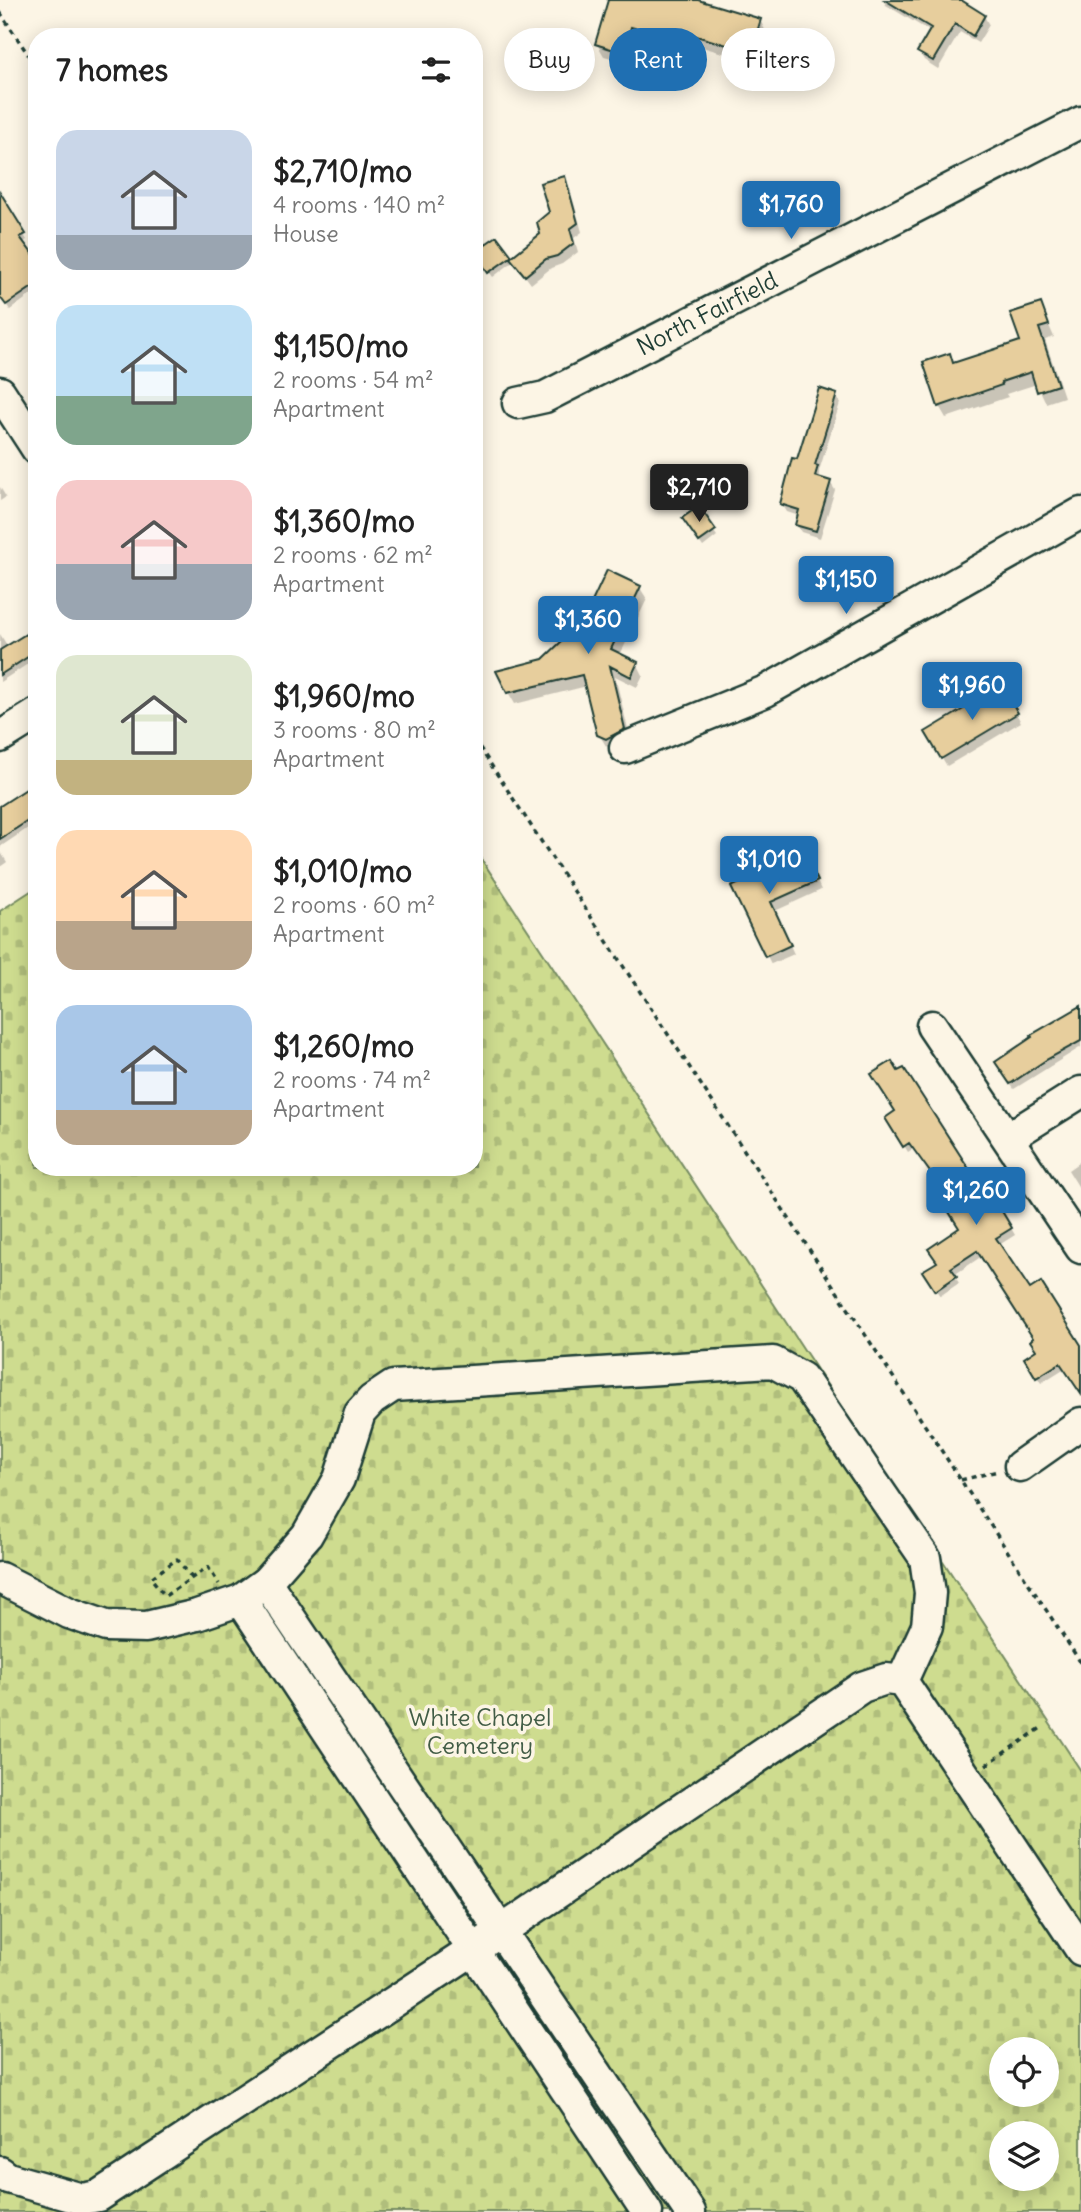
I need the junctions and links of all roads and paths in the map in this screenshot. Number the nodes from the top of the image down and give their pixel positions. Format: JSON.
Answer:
{"nodes":[{"id":1,"x":0,"y":12,"type":"edge"},
{"id":2,"x":28,"y":54,"type":"edge"},
{"id":3,"x":1081,"y":122,"type":"edge"},
{"id":4,"x":0,"y":392,"type":"edge"},
{"id":5,"x":518,"y":403,"type":"dead end"},
{"id":6,"x":28,"y":435,"type":"edge"},
{"id":7,"x":1081,"y":513,"type":"edge"},
{"id":8,"x":28,"y":720,"type":"edge"},
{"id":9,"x":0,"y":737,"type":"edge"},
{"id":10,"x":625,"y":748,"type":"dead end"},
{"id":11,"x":483,"y":753,"type":"edge"},
{"id":12,"x":932,"y":1027,"type":"dead end"},
{"id":13,"x":1081,"y":1093,"type":"edge"},
{"id":14,"x":1008,"y":1138,"type":"junction"},
{"id":15,"x":1081,"y":1248,"type":"edge"},
{"id":16,"x":1081,"y":1423,"type":"edge"},
{"id":17,"x":1020,"y":1466,"type":"joint"},
{"id":18,"x":961,"y":1480,"type":"junction"},
{"id":19,"x":0,"y":1578,"type":"edge"},
{"id":20,"x":192,"y":1578,"type":"junction"},
{"id":21,"x":266,"y":1581,"type":"junction"},
{"id":22,"x":237,"y":1601,"type":"junction"},
{"id":23,"x":1081,"y":1663,"type":"edge"},
{"id":24,"x":902,"y":1681,"type":"junction"},
{"id":25,"x":1044,"y":1726,"type":"dead end"},
{"id":26,"x":967,"y":1778,"type":"junction"},
{"id":27,"x":501,"y":1930,"type":"junction"},
{"id":28,"x":473,"y":1950,"type":"junction"},
{"id":29,"x":1081,"y":1950,"type":"edge"},
{"id":30,"x":0,"y":2172,"type":"edge"},
{"id":31,"x":86,"y":2205,"type":"edge"},
{"id":32,"x":647,"y":2212,"type":"edge"},
{"id":33,"x":690,"y":2212,"type":"edge"}],
"edges":[{"from":1,"to":2,"type":"path"},
{"from":3,"to":5,"type":"street","name":"North Fairfield"},
{"from":4,"to":6,"type":"street"},
{"from":7,"to":10,"type":"street"},
{"from":8,"to":9,"type":"street"},
{"from":11,"to":18,"type":"path"},
{"from":12,"to":14,"type":"street"},
{"from":13,"to":14,"type":"street"},
{"from":14,"to":15,"type":"street"},
{"from":16,"to":17,"type":"street"},
{"from":17,"to":18,"type":"path"},
{"from":18,"to":23,"type":"path"},
{"from":19,"to":22,"type":"street"},
{"from":20,"to":20,"type":"path"},
{"from":20,"to":22,"type":"path"},
{"from":21,"to":22,"type":"street"},
{"from":21,"to":24,"type":"street"},
{"from":21,"to":27,"type":"street"},
{"from":22,"to":28,"type":"street"},
{"from":24,"to":26,"type":"street"},
{"from":24,"to":27,"type":"street"},
{"from":25,"to":26,"type":"path"},
{"from":26,"to":29,"type":"street"},
{"from":27,"to":28,"type":"street"},
{"from":27,"to":33,"type":"street"},
{"from":28,"to":31,"type":"street"},
{"from":28,"to":32,"type":"street"},
{"from":30,"to":31,"type":"street"}]}
